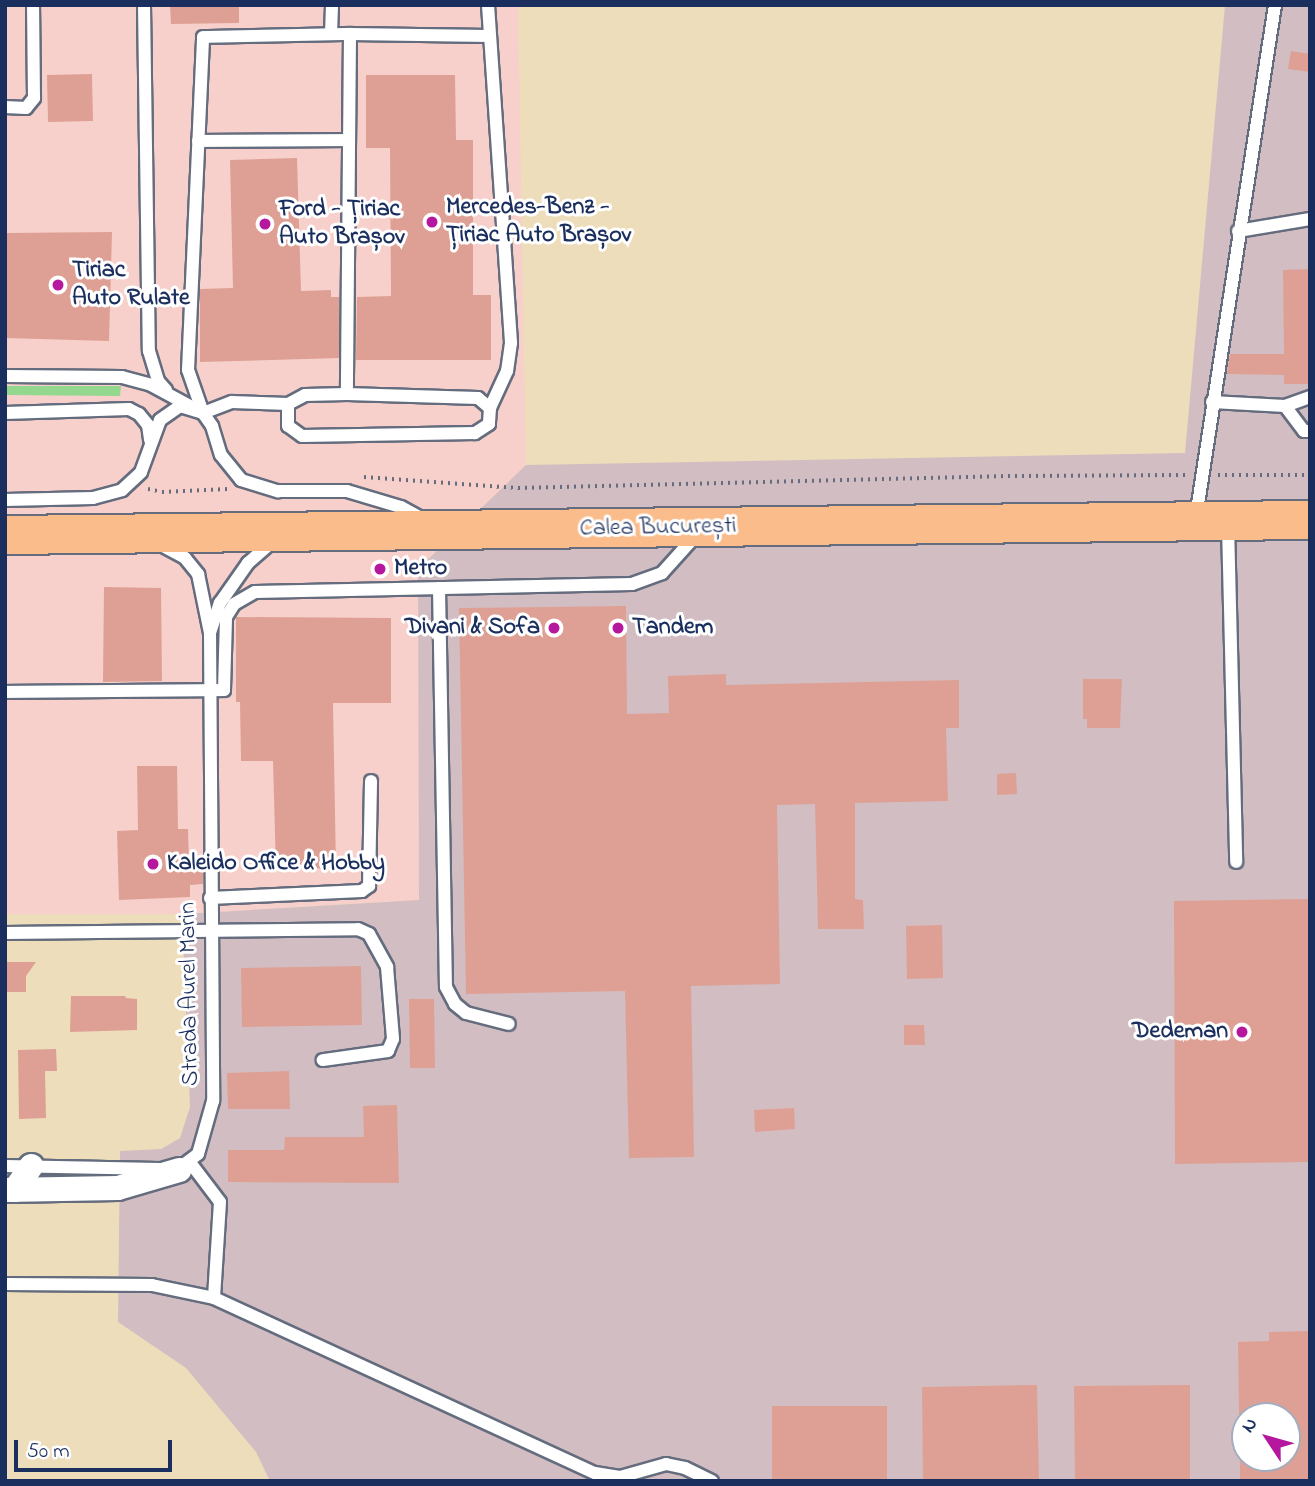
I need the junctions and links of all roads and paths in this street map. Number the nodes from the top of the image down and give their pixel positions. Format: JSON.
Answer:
{"nodes":[{"id":1,"x":33,"y":5,"type":"edge"},
{"id":2,"x":144,"y":5,"type":"edge"},
{"id":3,"x":332,"y":5,"type":"edge"},
{"id":4,"x":488,"y":5,"type":"edge"},
{"id":5,"x":1275,"y":5,"type":"edge"},
{"id":6,"x":331,"y":34,"type":"junction"},
{"id":7,"x":350,"y":34,"type":"junction"},
{"id":8,"x":489,"y":36,"type":"junction"},
{"id":9,"x":5,"y":107,"type":"edge"},
{"id":10,"x":349,"y":140,"type":"junction"},
{"id":11,"x":198,"y":141,"type":"junction"},
{"id":12,"x":1310,"y":219,"type":"edge"},
{"id":13,"x":1238,"y":231,"type":"junction"},
{"id":14,"x":5,"y":376,"type":"edge"},
{"id":15,"x":169,"y":393,"type":"junction"},
{"id":16,"x":347,"y":394,"type":"junction"},
{"id":17,"x":1310,"y":397,"type":"edge"},
{"id":18,"x":1212,"y":402,"type":"junction"},
{"id":19,"x":288,"y":404,"type":"junction"},
{"id":20,"x":1284,"y":406,"type":"junction"},
{"id":21,"x":490,"y":408,"type":"junction"},
{"id":22,"x":5,"y":413,"type":"edge"},
{"id":23,"x":203,"y":413,"type":"junction"},
{"id":24,"x":1310,"y":431,"type":"edge"},
{"id":25,"x":151,"y":442,"type":"junction"},
{"id":26,"x":1201,"y":475,"type":"junction"},
{"id":27,"x":1310,"y":475,"type":"edge"},
{"id":28,"x":357,"y":477,"type":"dead end"},
{"id":29,"x":134,"y":480,"type":"junction"},
{"id":30,"x":241,"y":480,"type":"junction"},
{"id":31,"x":5,"y":500,"type":"edge"},
{"id":32,"x":1310,"y":520,"type":"edge"},
{"id":33,"x":1211,"y":521,"type":"junction"},
{"id":34,"x":701,"y":528,"type":"junction"},
{"id":35,"x":442,"y":530,"type":"junction"},
{"id":36,"x":288,"y":532,"type":"junction"},
{"id":37,"x":127,"y":533,"type":"junction"},
{"id":38,"x":5,"y":535,"type":"edge"},
{"id":39,"x":439,"y":588,"type":"junction"},
{"id":40,"x":210,"y":633,"type":"junction"},
{"id":41,"x":211,"y":690,"type":"junction"},
{"id":42,"x":5,"y":692,"type":"edge"},
{"id":43,"x":371,"y":781,"type":"dead end"},
{"id":44,"x":1236,"y":862,"type":"dead end"},
{"id":45,"x":210,"y":898,"type":"junction"},
{"id":46,"x":211,"y":928,"type":"junction"},
{"id":47,"x":5,"y":933,"type":"edge"},
{"id":48,"x":509,"y":1024,"type":"dead end"},
{"id":49,"x":323,"y":1060,"type":"dead end"},
{"id":50,"x":184,"y":1165,"type":"junction"},
{"id":51,"x":5,"y":1166,"type":"edge"},
{"id":52,"x":31,"y":1166,"type":"junction"},
{"id":53,"x":10,"y":1190,"type":"edge"},
{"id":54,"x":5,"y":1284,"type":"edge"},
{"id":55,"x":215,"y":1298,"type":"junction"},
{"id":56,"x":712,"y":1481,"type":"edge"}],
"edges":[{"from":1,"to":9,"type":"lane"},
{"from":2,"to":15,"type":"lane"},
{"from":3,"to":6,"type":"lane"},
{"from":4,"to":8,"type":"lane"},
{"from":5,"to":13,"type":"lane"},
{"from":6,"to":7,"type":"lane"},
{"from":6,"to":11,"type":"lane"},
{"from":7,"to":8,"type":"lane"},
{"from":7,"to":10,"type":"lane"},
{"from":8,"to":21,"type":"lane"},
{"from":10,"to":11,"type":"lane"},
{"from":10,"to":16,"type":"lane"},
{"from":11,"to":23,"type":"lane"},
{"from":12,"to":13,"type":"lane"},
{"from":13,"to":18,"type":"lane"},
{"from":14,"to":15,"type":"lane"},
{"from":15,"to":23,"type":"lane"},
{"from":16,"to":19,"type":"lane"},
{"from":16,"to":21,"type":"lane"},
{"from":17,"to":20,"type":"lane"},
{"from":18,"to":20,"type":"lane"},
{"from":18,"to":26,"type":"lane"},
{"from":19,"to":21,"type":"lane"},
{"from":19,"to":23,"type":"lane"},
{"from":20,"to":24,"type":"lane"},
{"from":22,"to":25,"type":"lane"},
{"from":23,"to":25,"type":"lane"},
{"from":23,"to":30,"type":"lane"},
{"from":25,"to":29,"type":"lane"},
{"from":26,"to":27,"type":"path"},
{"from":26,"to":28,"type":"path"},
{"from":26,"to":33,"type":"lane"},
{"from":29,"to":30,"type":"path"},
{"from":29,"to":31,"type":"lane"},
{"from":30,"to":35,"type":"lane"},
{"from":32,"to":33,"type":"main road","name":"Calea București"},
{"from":33,"to":34,"type":"main road","name":"Calea București"},
{"from":33,"to":44,"type":"lane"},
{"from":34,"to":35,"type":"main road","name":"Calea București"},
{"from":34,"to":39,"type":"lane"},
{"from":35,"to":36,"type":"main road","name":"Calea București"},
{"from":36,"to":37,"type":"main road","name":"Calea București"},
{"from":36,"to":40,"type":"lane","name":"Strada Aurel Marin"},
{"from":37,"to":38,"type":"main road","name":"Calea București"},
{"from":37,"to":40,"type":"lane","name":"Strada Aurel Marin"},
{"from":39,"to":41,"type":"lane"},
{"from":39,"to":48,"type":"lane"},
{"from":40,"to":41,"type":"lane","name":"Strada Aurel Marin"},
{"from":41,"to":42,"type":"lane"},
{"from":41,"to":45,"type":"lane","name":"Strada Aurel Marin"},
{"from":43,"to":45,"type":"lane"},
{"from":45,"to":46,"type":"lane","name":"Strada Aurel Marin"},
{"from":46,"to":47,"type":"lane"},
{"from":46,"to":49,"type":"lane"},
{"from":46,"to":50,"type":"lane","name":"Strada Aurel Marin"},
{"from":50,"to":52,"type":"lane"},
{"from":50,"to":53,"type":"street"},
{"from":50,"to":55,"type":"lane"},
{"from":51,"to":52,"type":"lane"},
{"from":52,"to":53,"type":"street"},
{"from":54,"to":55,"type":"lane"},
{"from":55,"to":56,"type":"lane"}]}
